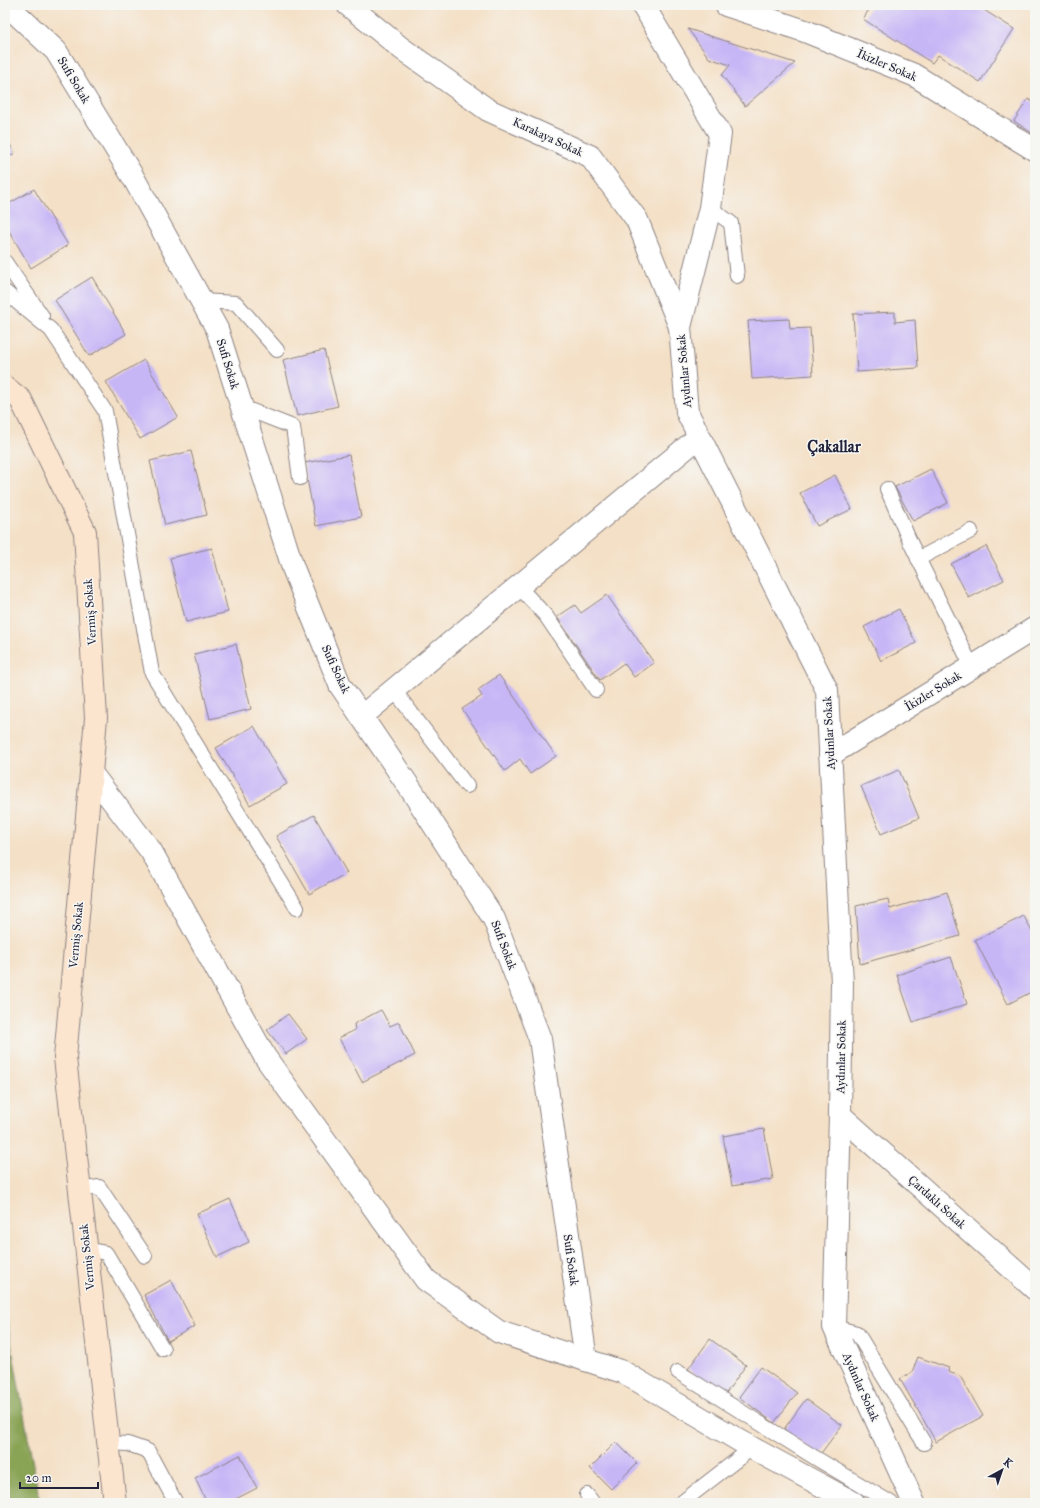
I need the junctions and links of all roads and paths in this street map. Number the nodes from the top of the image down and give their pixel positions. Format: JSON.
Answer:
{"nodes":[{"id":1,"x":7,"y":5,"type":"edge"},
{"id":2,"x":348,"y":5,"type":"edge"},
{"id":3,"x":643,"y":5,"type":"edge"},
{"id":4,"x":726,"y":5,"type":"edge"},
{"id":5,"x":1035,"y":150,"type":"edge"},
{"id":6,"x":710,"y":208,"type":"junction"},
{"id":7,"x":5,"y":262,"type":"edge"},
{"id":8,"x":737,"y":276,"type":"dead end"},
{"id":9,"x":5,"y":292,"type":"edge"},
{"id":10,"x":202,"y":301,"type":"junction"},
{"id":11,"x":680,"y":327,"type":"junction"},
{"id":12,"x":51,"y":330,"type":"junction"},
{"id":13,"x":278,"y":350,"type":"dead end"},
{"id":14,"x":5,"y":387,"type":"edge"},
{"id":15,"x":242,"y":407,"type":"junction"},
{"id":16,"x":700,"y":438,"type":"junction"},
{"id":17,"x":300,"y":478,"type":"dead end"},
{"id":18,"x":887,"y":489,"type":"dead end"},
{"id":19,"x":971,"y":531,"type":"dead end"},
{"id":20,"x":918,"y":559,"type":"junction"},
{"id":21,"x":519,"y":587,"type":"junction"},
{"id":22,"x":1035,"y":628,"type":"edge"},
{"id":23,"x":972,"y":667,"type":"junction"},
{"id":24,"x":394,"y":690,"type":"junction"},
{"id":25,"x":596,"y":690,"type":"dead end"},
{"id":26,"x":362,"y":716,"type":"junction"},
{"id":27,"x":830,"y":755,"type":"junction"},
{"id":28,"x":91,"y":773,"type":"junction"},
{"id":29,"x":468,"y":786,"type":"dead end"},
{"id":30,"x":298,"y":908,"type":"dead end"},
{"id":31,"x":840,"y":1115,"type":"junction"},
{"id":32,"x":80,"y":1190,"type":"junction"},
{"id":33,"x":86,"y":1249,"type":"junction"},
{"id":34,"x":145,"y":1256,"type":"dead end"},
{"id":35,"x":1035,"y":1289,"type":"edge"},
{"id":36,"x":834,"y":1327,"type":"junction"},
{"id":37,"x":163,"y":1349,"type":"dead end"},
{"id":38,"x":586,"y":1360,"type":"junction"},
{"id":39,"x":678,"y":1372,"type":"dead end"},
{"id":40,"x":108,"y":1443,"type":"junction"},
{"id":41,"x":924,"y":1443,"type":"dead end"},
{"id":42,"x":752,"y":1448,"type":"junction"},
{"id":43,"x":114,"y":1503,"type":"edge"},
{"id":44,"x":176,"y":1503,"type":"edge"},
{"id":45,"x":682,"y":1503,"type":"edge"},
{"id":46,"x":854,"y":1503,"type":"edge"},
{"id":47,"x":891,"y":1503,"type":"edge"},
{"id":48,"x":914,"y":1503,"type":"edge"}],
"edges":[{"from":1,"to":10,"type":"street","name":"Sufi Sokak"},
{"from":2,"to":11,"type":"street","name":"Karakaya Sokak"},
{"from":3,"to":6,"type":"street","name":"Aydınlar Sokak"},
{"from":4,"to":5,"type":"street","name":"İkizler Sokak"},
{"from":6,"to":8,"type":"lane"},
{"from":6,"to":11,"type":"street","name":"Aydınlar Sokak"},
{"from":7,"to":12,"type":"lane"},
{"from":9,"to":12,"type":"lane"},
{"from":10,"to":13,"type":"lane"},
{"from":10,"to":15,"type":"street","name":"Sufi Sokak"},
{"from":11,"to":16,"type":"street","name":"Aydınlar Sokak"},
{"from":12,"to":30,"type":"lane"},
{"from":14,"to":28,"type":"street","name":"Vermiş Sokak"},
{"from":15,"to":17,"type":"lane"},
{"from":15,"to":26,"type":"street","name":"Sufi Sokak"},
{"from":16,"to":21,"type":"street"},
{"from":16,"to":27,"type":"street","name":"Aydınlar Sokak"},
{"from":18,"to":20,"type":"lane"},
{"from":19,"to":20,"type":"lane"},
{"from":20,"to":23,"type":"lane"},
{"from":21,"to":24,"type":"street"},
{"from":21,"to":25,"type":"lane"},
{"from":22,"to":23,"type":"street","name":"İkizler Sokak"},
{"from":23,"to":27,"type":"street","name":"İkizler Sokak"},
{"from":24,"to":26,"type":"street"},
{"from":24,"to":29,"type":"lane"},
{"from":26,"to":38,"type":"street","name":"Sufi Sokak"},
{"from":27,"to":31,"type":"street","name":"Aydınlar Sokak"},
{"from":28,"to":32,"type":"street","name":"Vermiş Sokak"},
{"from":28,"to":38,"type":"street"},
{"from":31,"to":35,"type":"street","name":"Çardaklı Sokak"},
{"from":31,"to":36,"type":"street","name":"Aydınlar Sokak"},
{"from":32,"to":33,"type":"street","name":"Vermiş Sokak"},
{"from":32,"to":34,"type":"lane"},
{"from":33,"to":37,"type":"lane"},
{"from":33,"to":40,"type":"street","name":"Vermiş Sokak"},
{"from":36,"to":41,"type":"lane"},
{"from":36,"to":48,"type":"street","name":"Aydınlar Sokak"},
{"from":38,"to":42,"type":"street"},
{"from":39,"to":47,"type":"lane"},
{"from":40,"to":43,"type":"street","name":"Vermiş Sokak"},
{"from":40,"to":44,"type":"lane"},
{"from":42,"to":45,"type":"lane"},
{"from":42,"to":46,"type":"street"}]}
